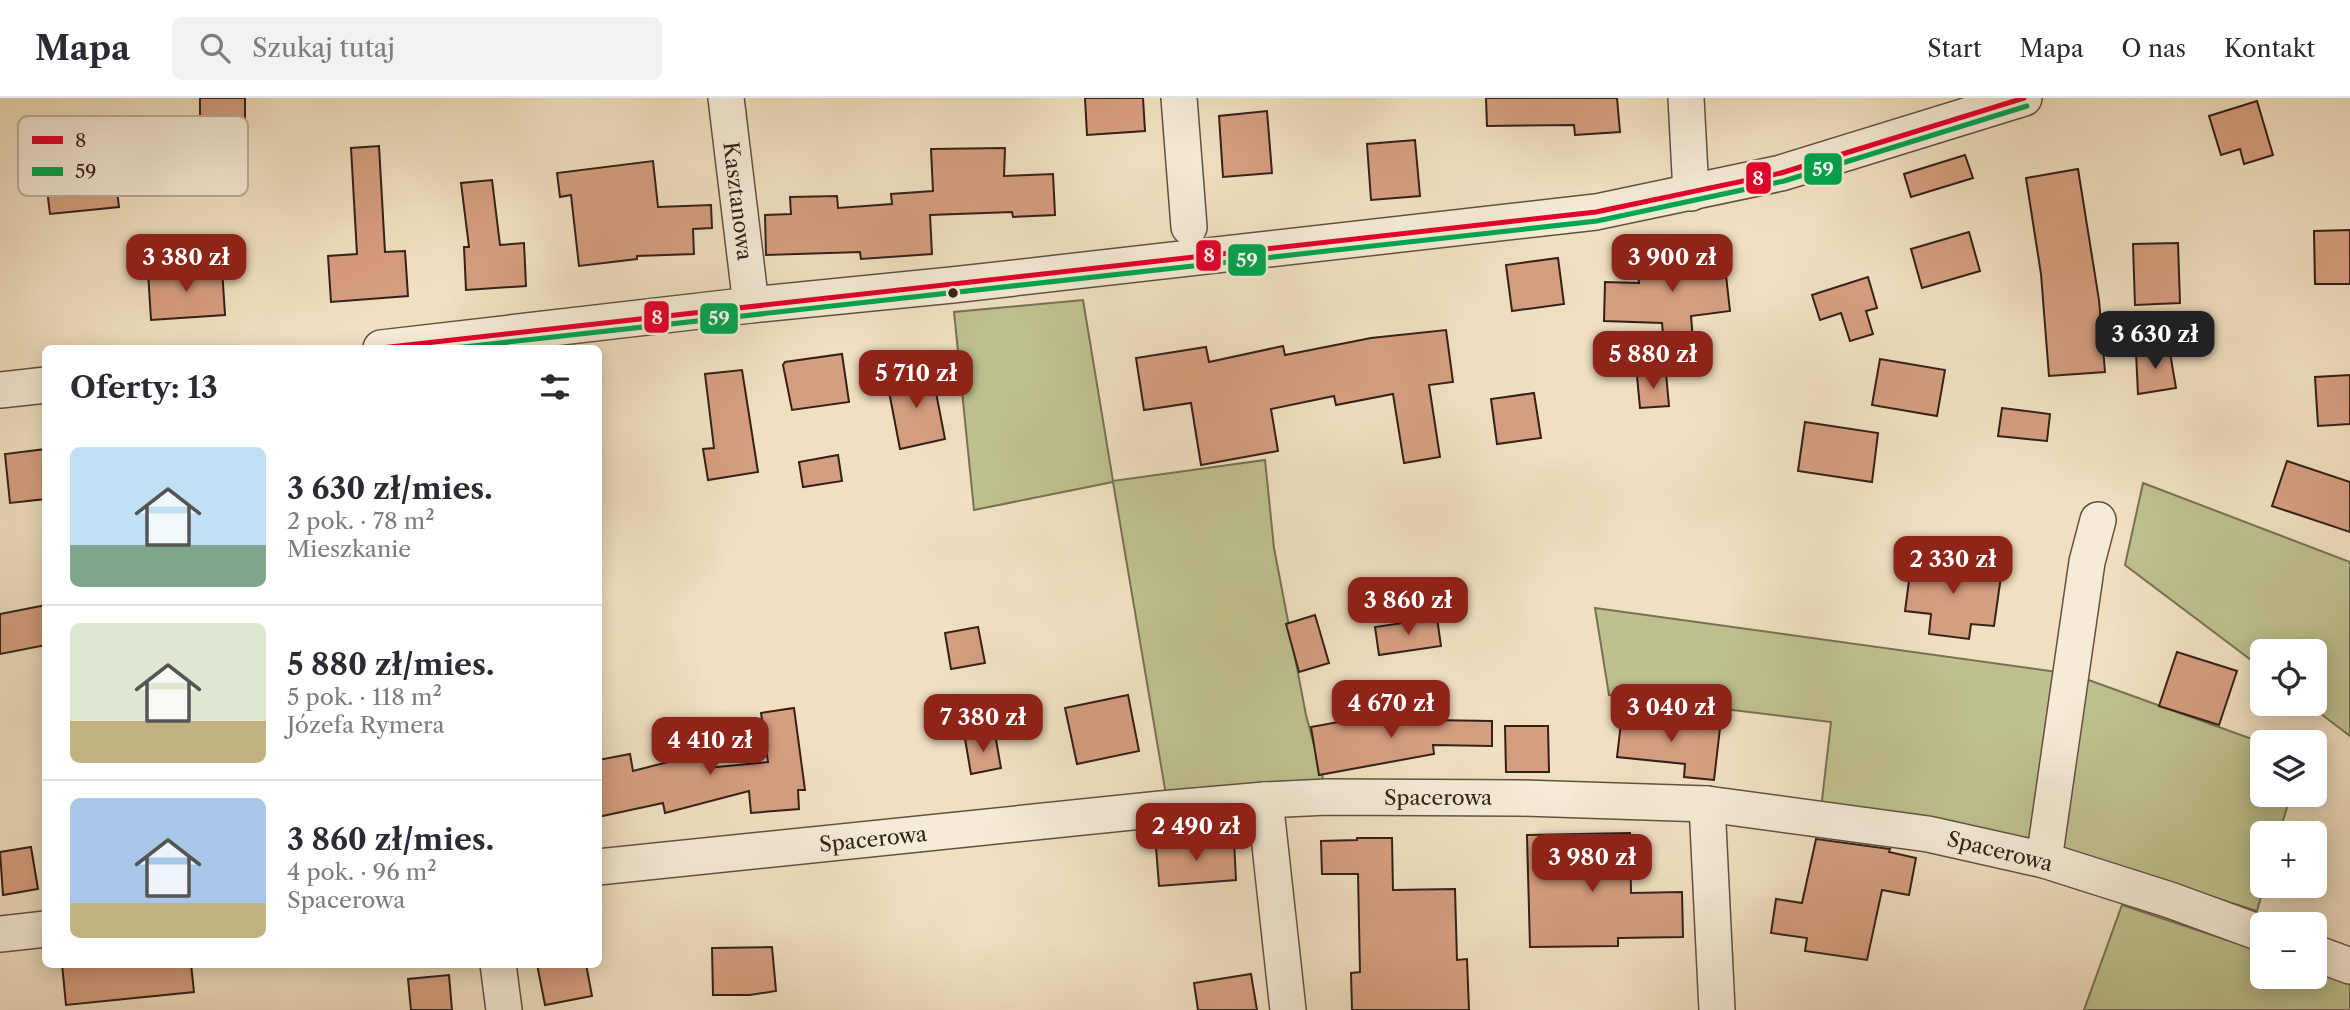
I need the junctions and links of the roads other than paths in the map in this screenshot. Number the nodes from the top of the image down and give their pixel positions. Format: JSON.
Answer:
{"nodes":[{"id":1,"x":726,"y":98,"type":"edge"},
{"id":2,"x":1179,"y":98,"type":"edge"},
{"id":3,"x":1686,"y":98,"type":"edge"},
{"id":4,"x":2005,"y":101,"type":"edge"},
{"id":5,"x":1691,"y":193,"type":"junction"},
{"id":6,"x":1189,"y":227,"type":"dead end"},
{"id":7,"x":751,"y":304,"type":"junction"},
{"id":8,"x":478,"y":343,"type":"edge"},
{"id":9,"x":439,"y":345,"type":"edge"},
{"id":10,"x":42,"y":385,"type":"edge"},
{"id":11,"x":0,"y":390,"type":"edge"},
{"id":12,"x":2098,"y":520,"type":"dead end"},
{"id":13,"x":1265,"y":800,"type":"junction"},
{"id":14,"x":1707,"y":804,"type":"junction"},
{"id":15,"x":2044,"y":860,"type":"junction"},
{"id":16,"x":602,"y":867,"type":"edge"},
{"id":17,"x":42,"y":929,"type":"edge"},
{"id":18,"x":2250,"y":929,"type":"edge"},
{"id":19,"x":0,"y":934,"type":"edge"},
{"id":20,"x":2327,"y":957,"type":"edge"},
{"id":21,"x":2350,"y":966,"type":"edge"},
{"id":22,"x":499,"y":968,"type":"edge"},
{"id":23,"x":504,"y":1010,"type":"edge"},
{"id":24,"x":1288,"y":1010,"type":"edge"},
{"id":25,"x":1717,"y":1010,"type":"edge"}],
"edges":[{"from":1,"to":7,"type":"street","name":"Kasztanowa"},
{"from":2,"to":6,"type":"street"},
{"from":3,"to":5,"type":"street"},
{"from":4,"to":5,"type":"street"},
{"from":5,"to":7,"type":"street"},
{"from":7,"to":8,"type":"street"},
{"from":8,"to":9,"type":"street"},
{"from":10,"to":11,"type":"street"},
{"from":12,"to":15,"type":"street"},
{"from":13,"to":14,"type":"street","name":"Spacerowa"},
{"from":13,"to":16,"type":"street","name":"Spacerowa"},
{"from":13,"to":24,"type":"street"},
{"from":14,"to":15,"type":"street","name":"Spacerowa"},
{"from":14,"to":25,"type":"street"},
{"from":15,"to":18,"type":"street","name":"Spacerowa"},
{"from":17,"to":19,"type":"street"},
{"from":20,"to":21,"type":"street"},
{"from":22,"to":23,"type":"street"}]}
